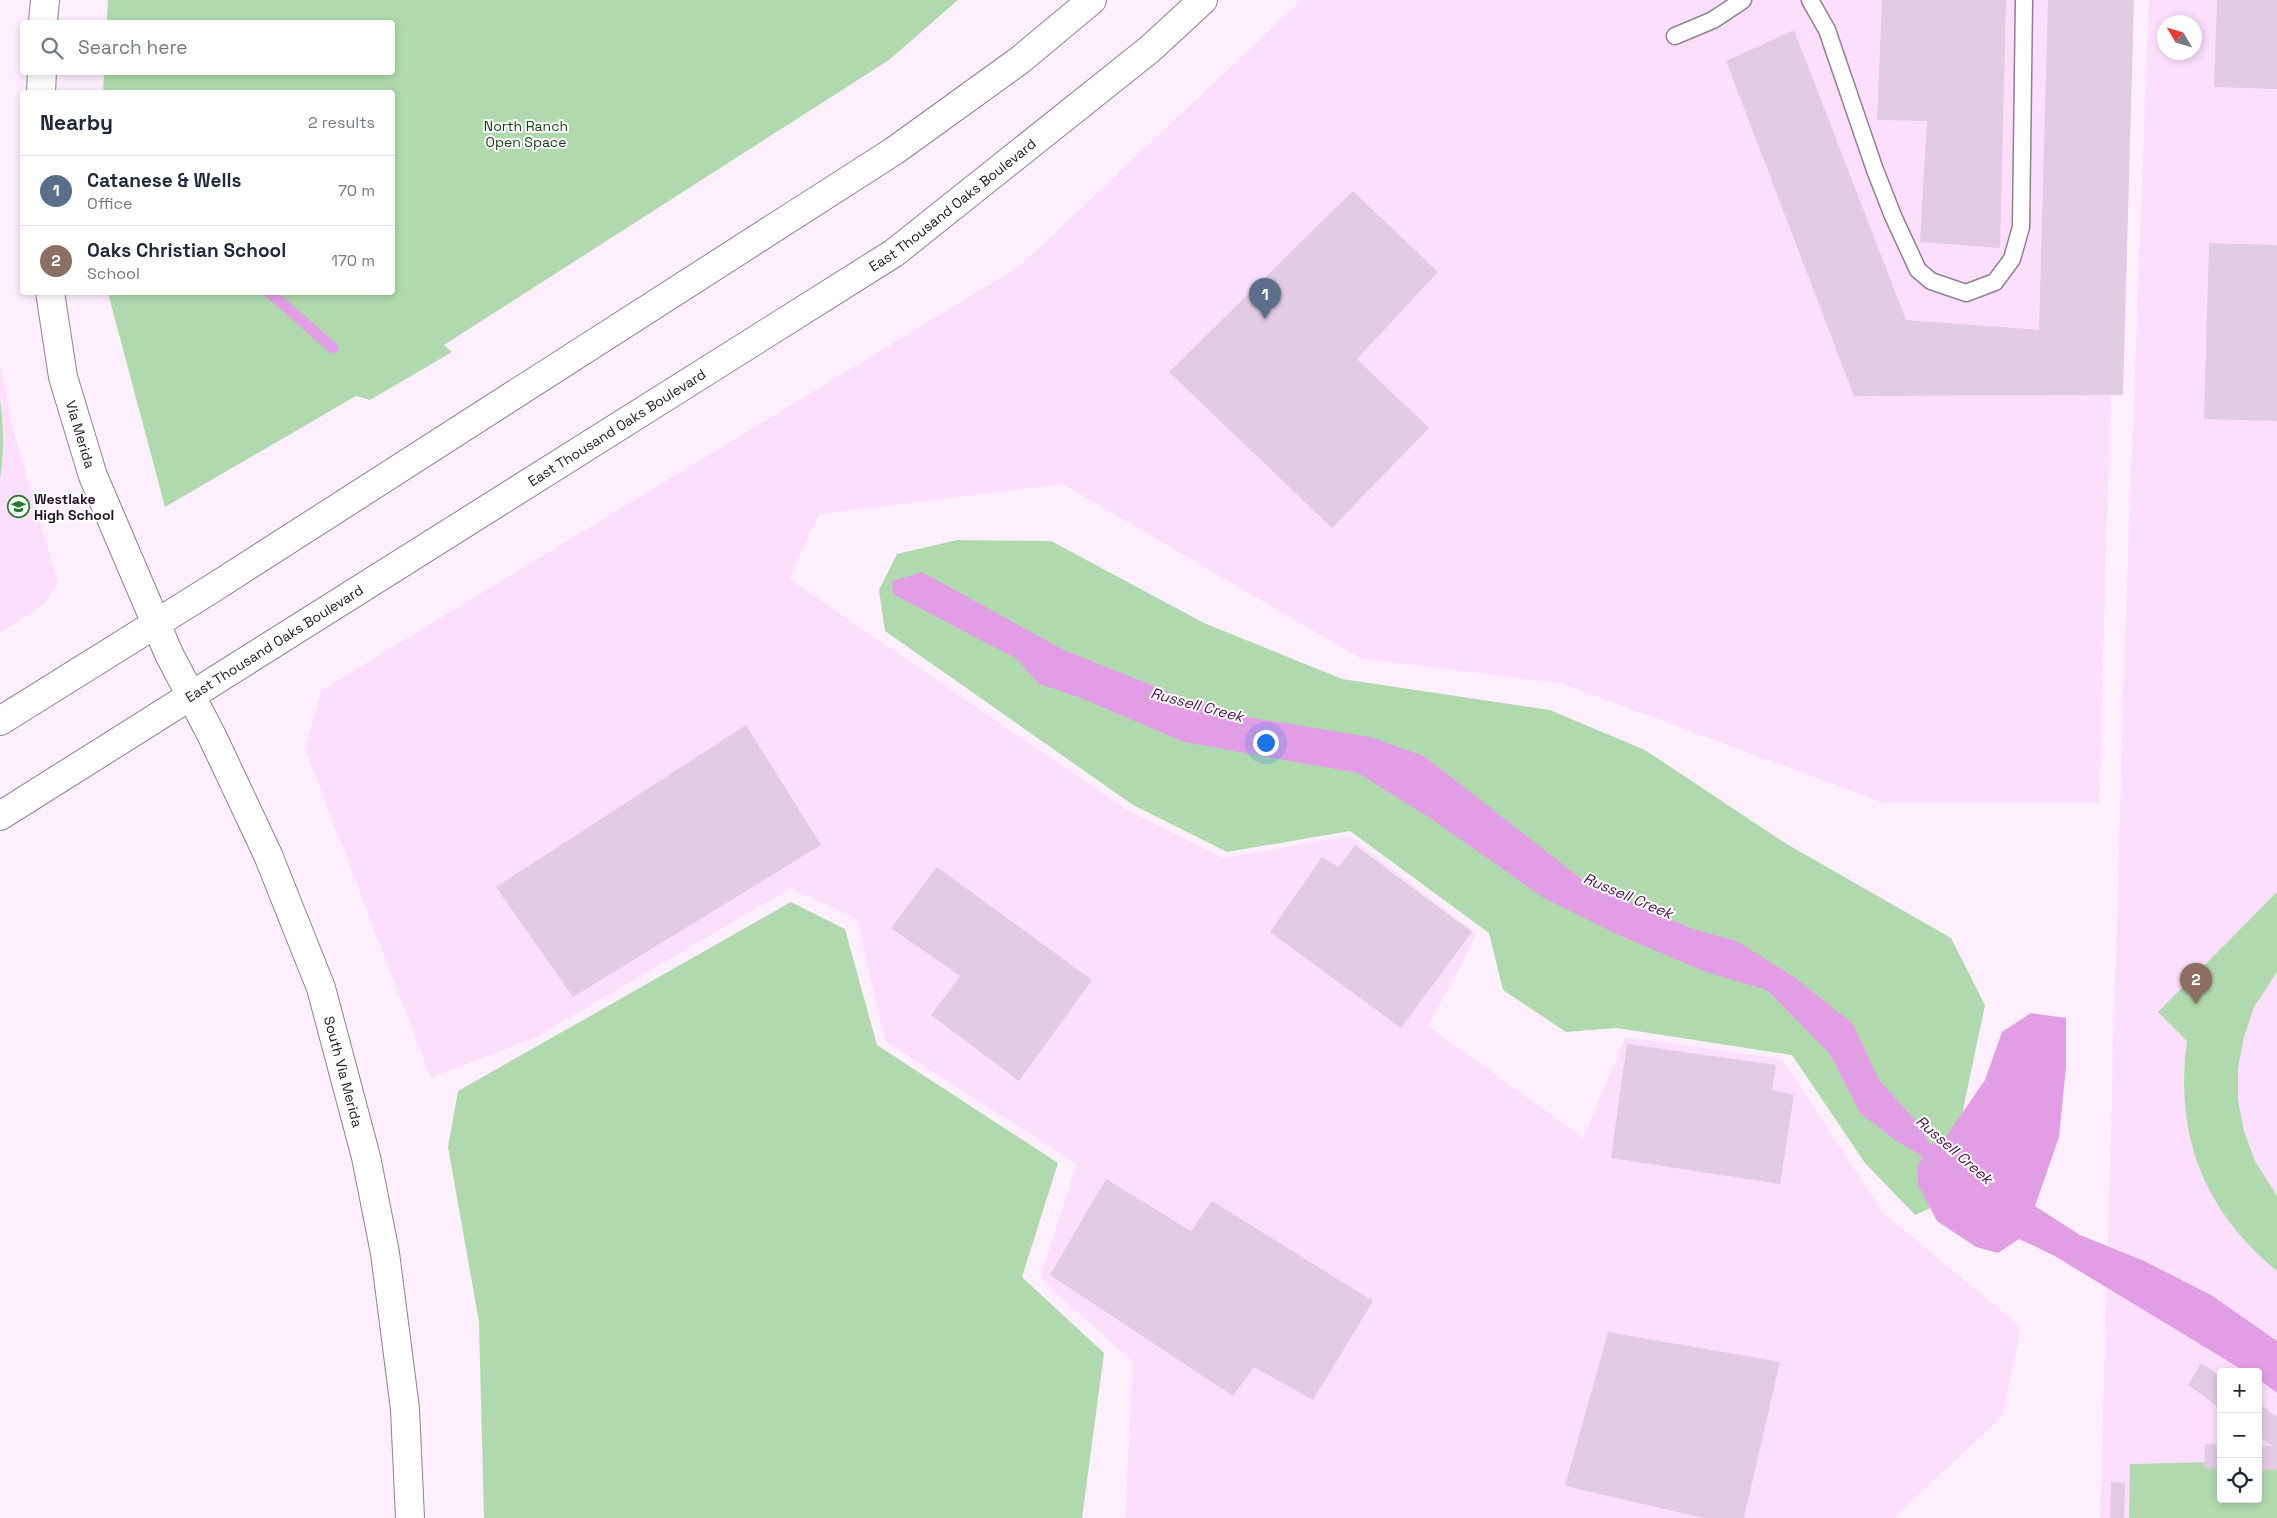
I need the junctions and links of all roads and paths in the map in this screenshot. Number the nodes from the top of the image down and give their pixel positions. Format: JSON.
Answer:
{"nodes":[{"id":1,"x":45,"y":0,"type":"edge"},
{"id":2,"x":1092,"y":0,"type":"edge"},
{"id":3,"x":1203,"y":0,"type":"edge"},
{"id":4,"x":1743,"y":0,"type":"edge"},
{"id":5,"x":1810,"y":0,"type":"edge"},
{"id":6,"x":2024,"y":0,"type":"edge"},
{"id":7,"x":43,"y":20,"type":"edge"},
{"id":8,"x":1675,"y":36,"type":"dead end"},
{"id":9,"x":42,"y":75,"type":"edge"},
{"id":10,"x":41,"y":90,"type":"edge"},
{"id":11,"x":50,"y":295,"type":"edge"},
{"id":12,"x":155,"y":624,"type":"junction"},
{"id":13,"x":169,"y":654,"type":"joint"},
{"id":14,"x":191,"y":695,"type":"junction"},
{"id":15,"x":0,"y":721,"type":"edge"},
{"id":16,"x":0,"y":816,"type":"edge"},
{"id":17,"x":410,"y":1518,"type":"edge"}],
"edges":[{"from":1,"to":7,"type":"main road"},
{"from":2,"to":12,"type":"main road"},
{"from":3,"to":14,"type":"main road","name":"East Thousand Oaks Boulevard"},
{"from":4,"to":8,"type":"lane"},
{"from":5,"to":6,"type":"lane"},
{"from":9,"to":10,"type":"main road"},
{"from":11,"to":12,"type":"main road","name":"Via Merida"},
{"from":12,"to":13,"type":"main road","name":"Via Merida"},
{"from":12,"to":15,"type":"main road"},
{"from":13,"to":14,"type":"main road","name":"South Via Merida"},
{"from":14,"to":16,"type":"main road","name":"East Thousand Oaks Boulevard"},
{"from":14,"to":17,"type":"main road","name":"South Via Merida"}]}
